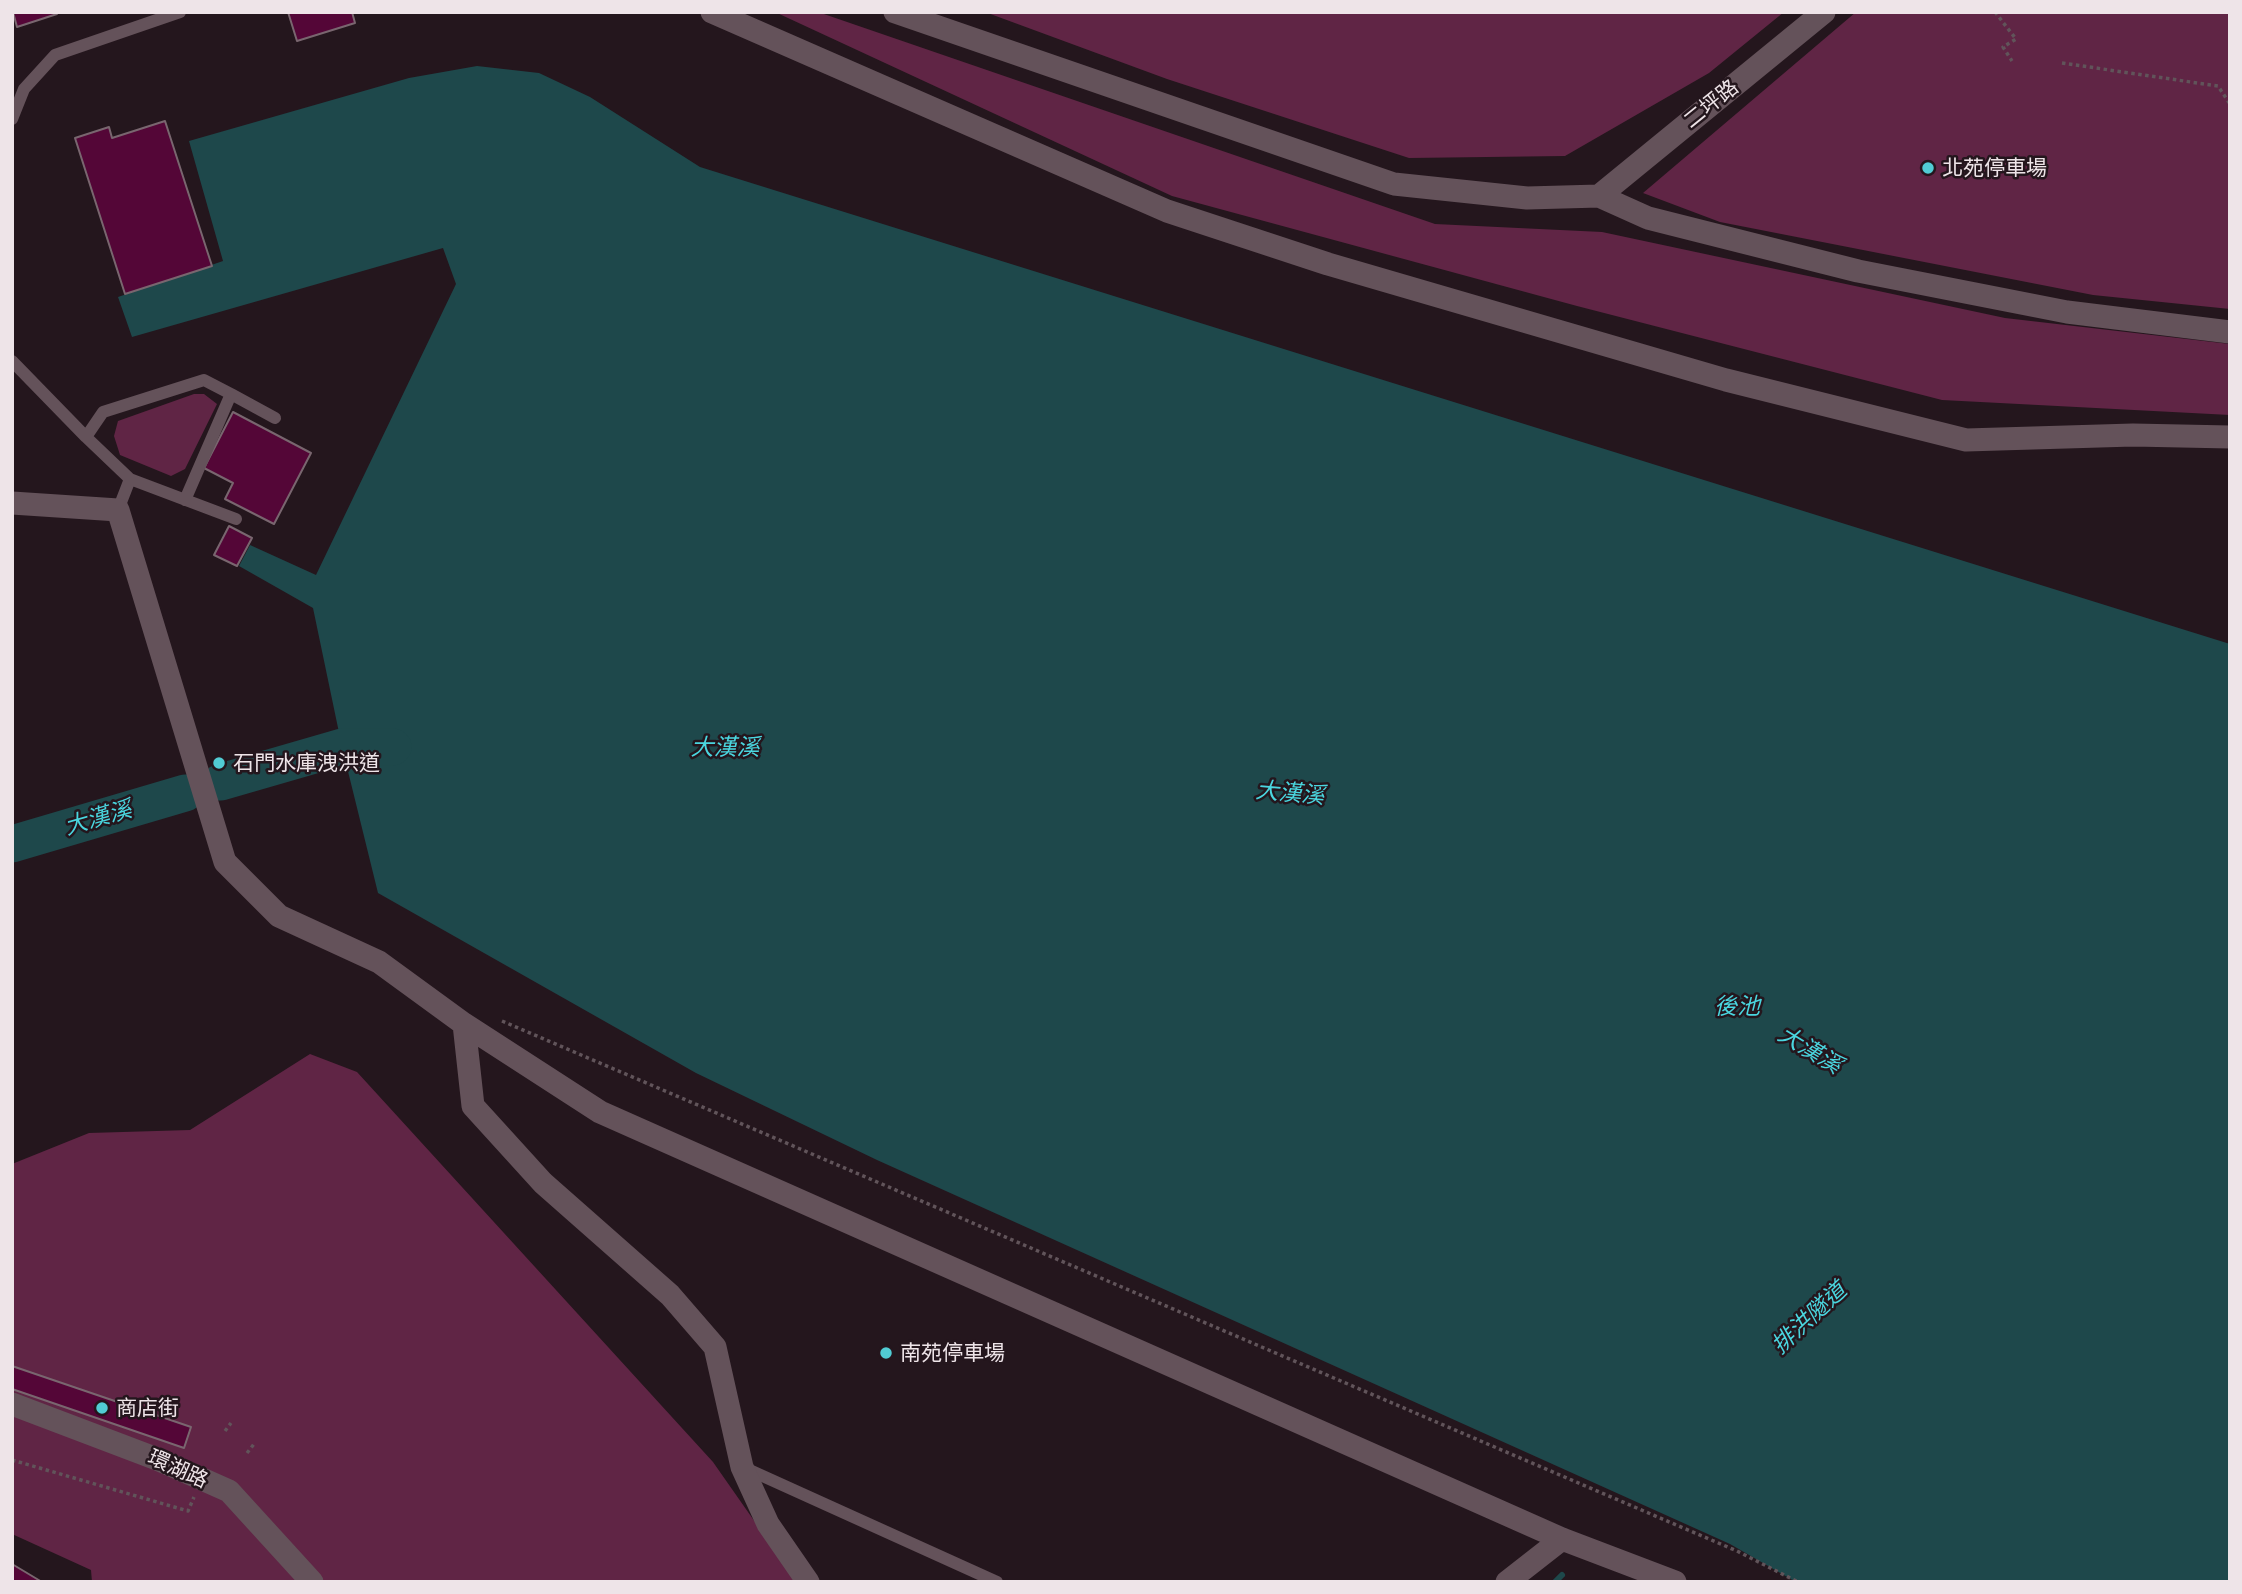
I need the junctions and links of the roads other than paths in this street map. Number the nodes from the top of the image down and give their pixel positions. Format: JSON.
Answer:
{"nodes":[{"id":1,"x":180,"y":12,"type":"edge"},
{"id":2,"x":712,"y":12,"type":"edge"},
{"id":3,"x":895,"y":12,"type":"edge"},
{"id":4,"x":1824,"y":12,"type":"edge"},
{"id":5,"x":12,"y":119,"type":"edge"},
{"id":6,"x":1599,"y":196,"type":"junction"},
{"id":7,"x":2230,"y":332,"type":"edge"},
{"id":8,"x":12,"y":361,"type":"edge"},
{"id":9,"x":231,"y":394,"type":"junction"},
{"id":10,"x":275,"y":418,"type":"dead end"},
{"id":11,"x":86,"y":437,"type":"junction"},
{"id":12,"x":2230,"y":437,"type":"edge"},
{"id":13,"x":130,"y":479,"type":"junction"},
{"id":14,"x":185,"y":500,"type":"junction"},
{"id":15,"x":12,"y":503,"type":"edge"},
{"id":16,"x":118,"y":510,"type":"junction"},
{"id":17,"x":236,"y":519,"type":"dead end"},
{"id":18,"x":464,"y":1024,"type":"junction"},
{"id":19,"x":12,"y":1404,"type":"edge"},
{"id":20,"x":742,"y":1467,"type":"junction"},
{"id":21,"x":1562,"y":1539,"type":"junction"},
{"id":22,"x":312,"y":1582,"type":"edge"},
{"id":23,"x":808,"y":1582,"type":"edge"},
{"id":24,"x":997,"y":1582,"type":"edge"},
{"id":25,"x":1507,"y":1582,"type":"edge"},
{"id":26,"x":1675,"y":1582,"type":"edge"}],
"edges":[{"from":1,"to":5,"type":"lane"},
{"from":2,"to":12,"type":"street"},
{"from":3,"to":6,"type":"street"},
{"from":4,"to":6,"type":"street","name":"二坪路"},
{"from":6,"to":7,"type":"street"},
{"from":8,"to":11,"type":"lane"},
{"from":9,"to":10,"type":"lane"},
{"from":9,"to":11,"type":"lane"},
{"from":9,"to":14,"type":"lane"},
{"from":11,"to":13,"type":"lane"},
{"from":13,"to":14,"type":"lane"},
{"from":13,"to":16,"type":"lane"},
{"from":14,"to":17,"type":"lane"},
{"from":15,"to":16,"type":"street"},
{"from":16,"to":18,"type":"street"},
{"from":18,"to":20,"type":"street"},
{"from":18,"to":21,"type":"street"},
{"from":19,"to":22,"type":"street","name":"環湖路"},
{"from":20,"to":23,"type":"street"},
{"from":20,"to":24,"type":"lane"},
{"from":21,"to":25,"type":"street"},
{"from":21,"to":26,"type":"street"}]}
